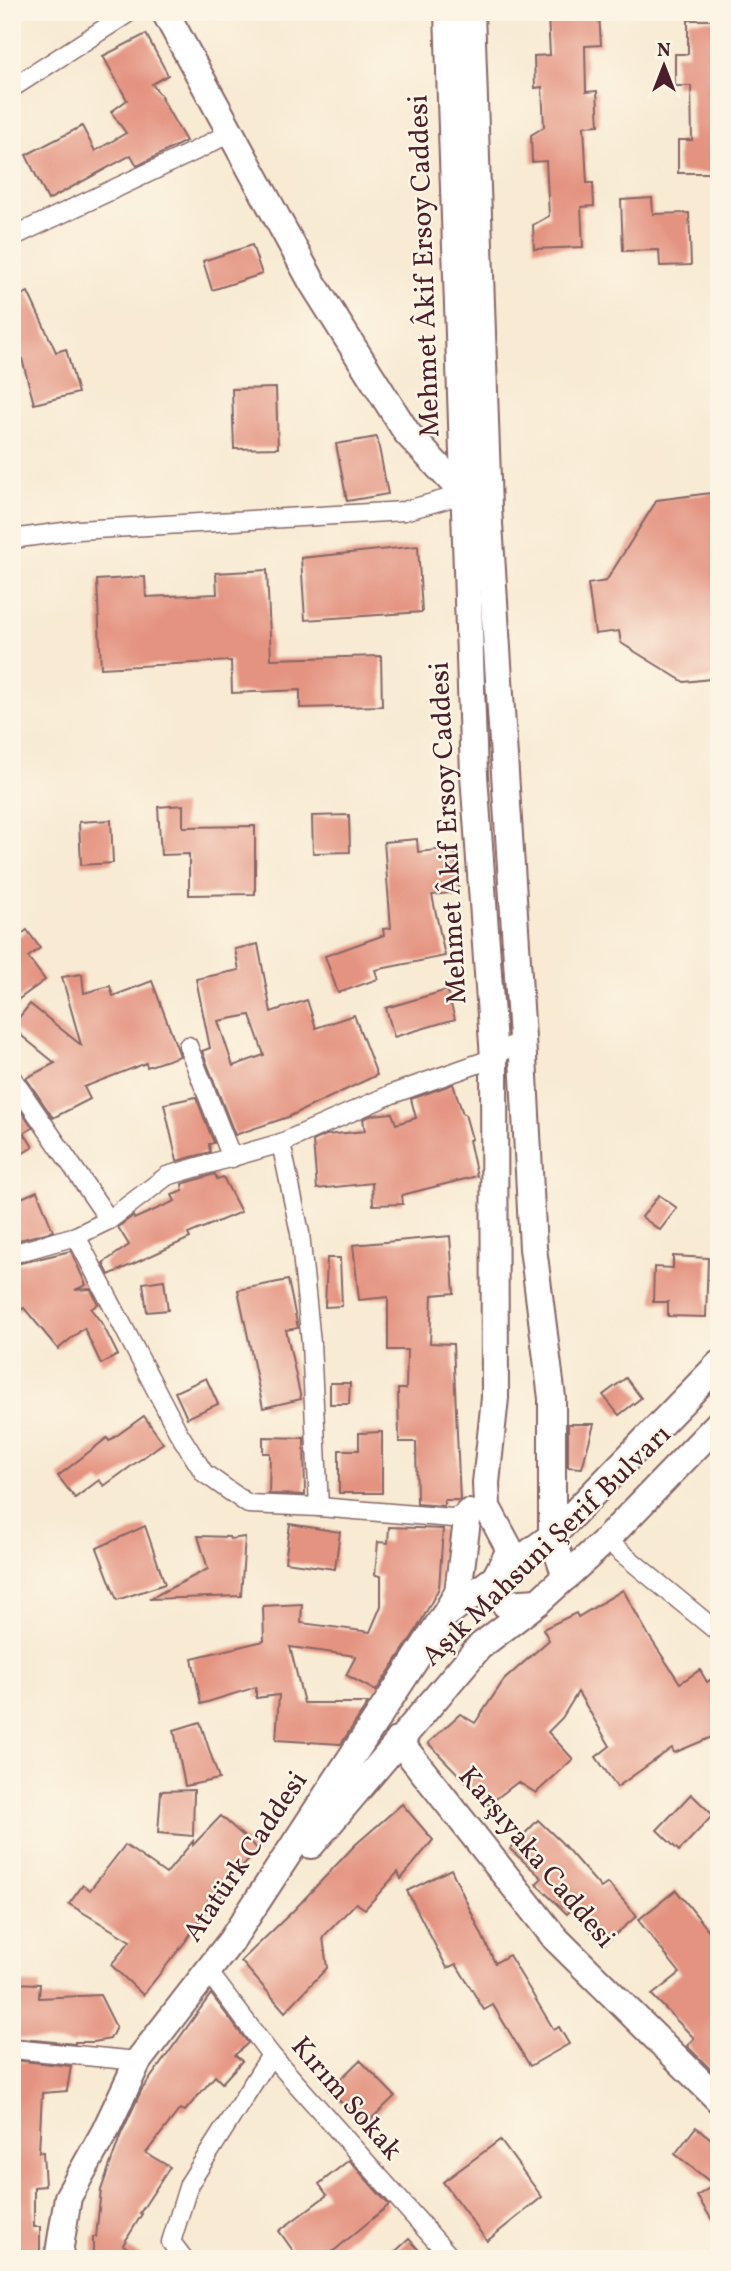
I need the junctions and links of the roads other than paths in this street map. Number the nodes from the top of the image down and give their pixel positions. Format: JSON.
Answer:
{"nodes":[{"id":1,"x":130,"y":12,"type":"edge"},
{"id":2,"x":165,"y":12,"type":"edge"},
{"id":3,"x":448,"y":12,"type":"edge"},
{"id":4,"x":471,"y":12,"type":"edge"},
{"id":5,"x":12,"y":88,"type":"edge"},
{"id":6,"x":231,"y":132,"type":"junction"},
{"id":7,"x":12,"y":237,"type":"edge"},
{"id":8,"x":464,"y":494,"type":"junction"},
{"id":9,"x":12,"y":539,"type":"edge"},
{"id":10,"x":522,"y":1038,"type":"junction"},
{"id":11,"x":188,"y":1046,"type":"dead end"},
{"id":12,"x":494,"y":1058,"type":"junction"},
{"id":13,"x":12,"y":1078,"type":"edge"},
{"id":14,"x":281,"y":1143,"type":"junction"},
{"id":15,"x":232,"y":1158,"type":"junction"},
{"id":16,"x":109,"y":1220,"type":"junction"},
{"id":17,"x":76,"y":1236,"type":"junction"},
{"id":18,"x":12,"y":1254,"type":"edge"},
{"id":19,"x":719,"y":1364,"type":"edge"},
{"id":20,"x":719,"y":1423,"type":"edge"},
{"id":21,"x":318,"y":1507,"type":"junction"},
{"id":22,"x":478,"y":1510,"type":"junction"},
{"id":23,"x":552,"y":1536,"type":"junction"},
{"id":24,"x":606,"y":1540,"type":"junction"},
{"id":25,"x":566,"y":1577,"type":"junction"},
{"id":26,"x":493,"y":1582,"type":"junction"},
{"id":27,"x":538,"y":1602,"type":"junction"},
{"id":28,"x":444,"y":1616,"type":"junction"},
{"id":29,"x":719,"y":1633,"type":"edge"},
{"id":30,"x":398,"y":1740,"type":"junction"},
{"id":31,"x":231,"y":1941,"type":"junction"},
{"id":32,"x":207,"y":1970,"type":"junction"},
{"id":33,"x":12,"y":2049,"type":"edge"},
{"id":34,"x":271,"y":2054,"type":"junction"},
{"id":35,"x":138,"y":2061,"type":"junction"},
{"id":36,"x":719,"y":2100,"type":"edge"},
{"id":37,"x":58,"y":2259,"type":"edge"},
{"id":38,"x":184,"y":2259,"type":"edge"},
{"id":39,"x":452,"y":2259,"type":"edge"}],
"edges":[{"from":1,"to":5,"type":"street"},
{"from":2,"to":6,"type":"main road"},
{"from":3,"to":8,"type":"main road","name":"Mehmet Âkif Ersoy Caddesi"},
{"from":4,"to":10,"type":"main road","name":"Mehmet Âkif Ersoy Caddesi"},
{"from":6,"to":7,"type":"street"},
{"from":6,"to":8,"type":"main road"},
{"from":8,"to":9,"type":"street"},
{"from":8,"to":12,"type":"main road","name":"Mehmet Âkif Ersoy Caddesi"},
{"from":10,"to":12,"type":"street"},
{"from":10,"to":23,"type":"main road","name":"Mehmet Âkif Ersoy Caddesi"},
{"from":11,"to":15,"type":"street"},
{"from":12,"to":14,"type":"street"},
{"from":12,"to":22,"type":"main road","name":"Mehmet Âkif Ersoy Caddesi"},
{"from":13,"to":16,"type":"street"},
{"from":14,"to":15,"type":"street"},
{"from":14,"to":21,"type":"street"},
{"from":15,"to":16,"type":"street"},
{"from":16,"to":17,"type":"street"},
{"from":17,"to":18,"type":"street"},
{"from":17,"to":21,"type":"street"},
{"from":19,"to":23,"type":"main road","name":"Aşık Mahsuni Şerif Bulvarı"},
{"from":20,"to":24,"type":"main road","name":"Aşık Mahsuni Şerif Bulvarı"},
{"from":21,"to":22,"type":"street"},
{"from":22,"to":26,"type":"main road","name":"Mehmet Âkif Ersoy Caddesi"},
{"from":22,"to":28,"type":"main road"},
{"from":23,"to":25,"type":"main road","name":"Mehmet Âkif Ersoy Caddesi"},
{"from":23,"to":26,"type":"main road","name":"Atatürk Caddesi"},
{"from":24,"to":25,"type":"main road","name":"Aşık Mahsuni Şerif Bulvarı"},
{"from":24,"to":29,"type":"street"},
{"from":25,"to":27,"type":"main road","name":"Aşık Mahsuni Şerif Bulvarı"},
{"from":26,"to":27,"type":"main road"},
{"from":26,"to":28,"type":"main road","name":"Atatürk Caddesi"},
{"from":27,"to":30,"type":"main road","name":"Aşık Mahsuni Şerif Bulvarı"},
{"from":28,"to":31,"type":"main road","name":"Atatürk Caddesi"},
{"from":30,"to":31,"type":"main road","name":"Aşık Mahsuni Şerif Bulvarı"},
{"from":30,"to":36,"type":"main road","name":"Karşıyaka Caddesi"},
{"from":31,"to":32,"type":"main road","name":"Atatürk Caddesi"},
{"from":32,"to":34,"type":"street","name":"Kırım Sokak"},
{"from":32,"to":35,"type":"main road","name":"Atatürk Caddesi"},
{"from":33,"to":35,"type":"street"},
{"from":34,"to":38,"type":"street"},
{"from":34,"to":39,"type":"street","name":"Kırım Sokak"},
{"from":35,"to":37,"type":"main road","name":"Atatürk Caddesi"}]}
